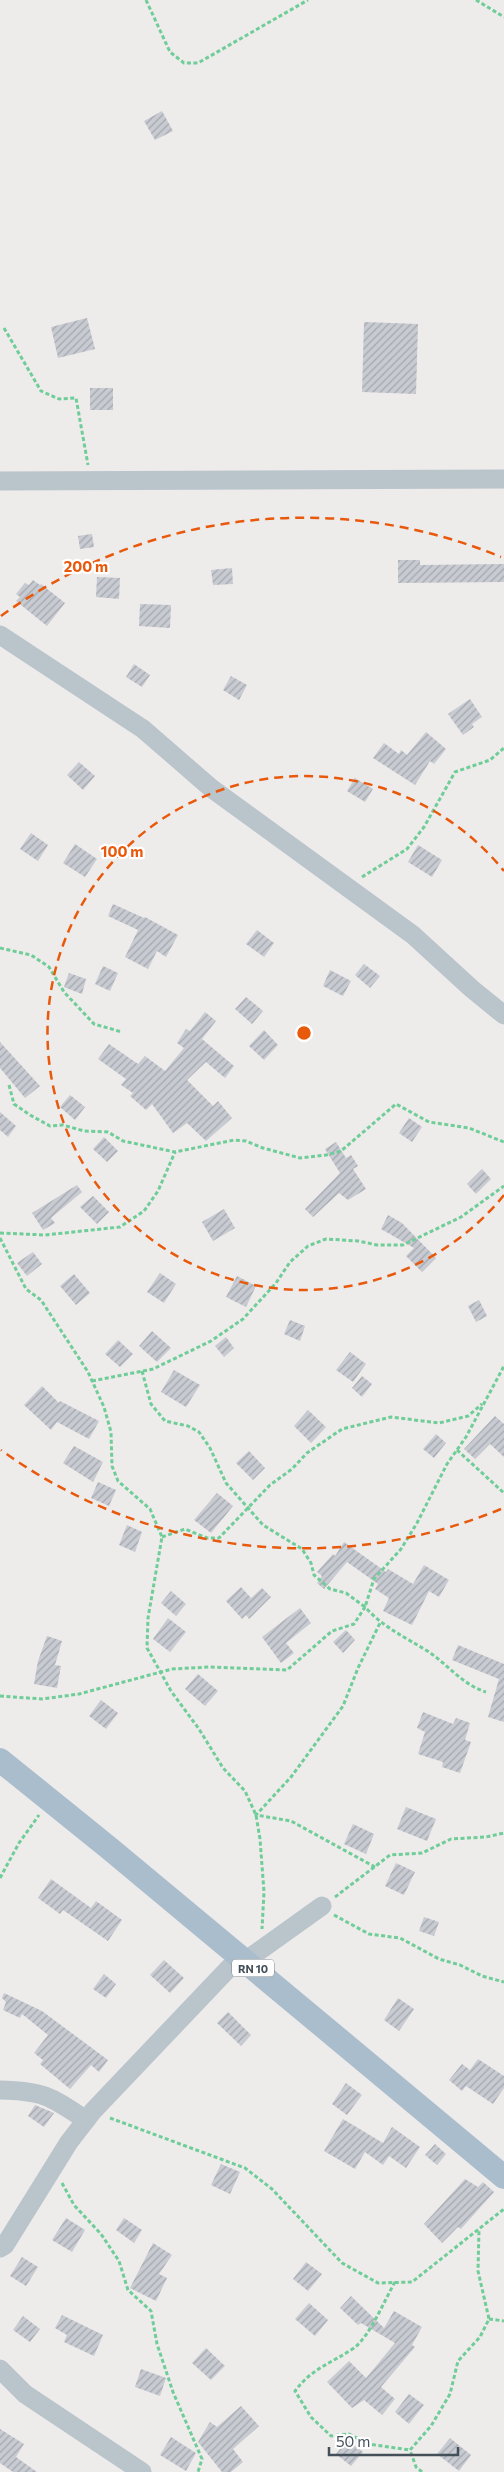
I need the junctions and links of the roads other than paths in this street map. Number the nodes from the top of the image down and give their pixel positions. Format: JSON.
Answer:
{"nodes":[{"id":1,"x":504,"y":479,"type":"edge"},
{"id":2,"x":0,"y":481,"type":"edge"},
{"id":3,"x":0,"y":634,"type":"edge"},
{"id":4,"x":504,"y":1015,"type":"edge"},
{"id":5,"x":0,"y":1760,"type":"edge"},
{"id":6,"x":322,"y":1906,"type":"road end"},
{"id":7,"x":253,"y":1955,"type":"junction"},
{"id":8,"x":0,"y":2090,"type":"edge"},
{"id":9,"x":90,"y":2115,"type":"junction"},
{"id":10,"x":504,"y":2177,"type":"edge"},
{"id":11,"x":0,"y":2248,"type":"edge"},
{"id":12,"x":0,"y":2369,"type":"edge"},
{"id":13,"x":142,"y":2472,"type":"edge"}],
"edges":[{"from":1,"to":2,"type":"street"},
{"from":3,"to":4,"type":"street"},
{"from":5,"to":7,"type":"main road","number":"RN 10"},
{"from":6,"to":7,"type":"street"},
{"from":7,"to":9,"type":"street"},
{"from":7,"to":10,"type":"main road","number":"RN 10"},
{"from":8,"to":9,"type":"street"},
{"from":9,"to":11,"type":"street"},
{"from":12,"to":13,"type":"street"}]}
